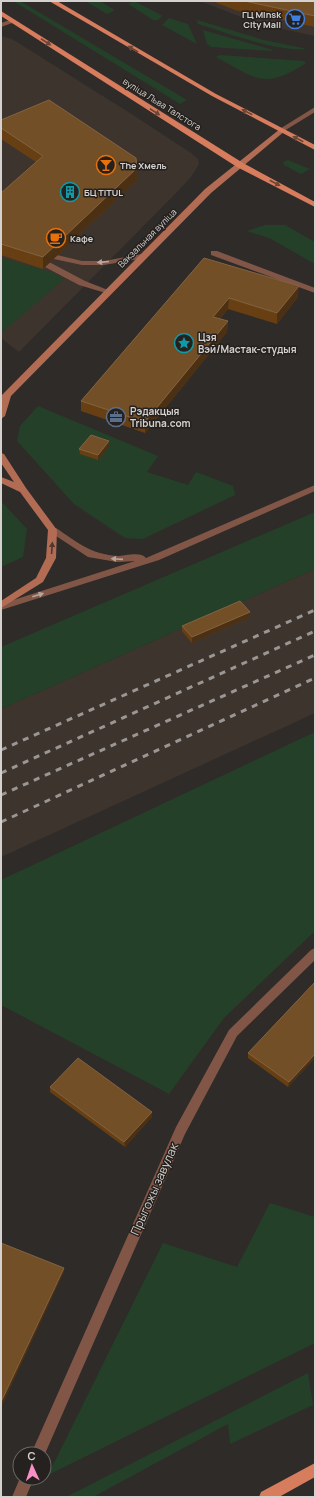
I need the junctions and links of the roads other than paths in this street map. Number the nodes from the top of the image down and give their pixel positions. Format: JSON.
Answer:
{"nodes":[{"id":1,"x":52,"y":1,"type":"edge"},
{"id":2,"x":1,"y":13,"type":"edge"},
{"id":3,"x":13,"y":21,"type":"junction"},
{"id":4,"x":1,"y":25,"type":"edge"},
{"id":5,"x":315,"y":110,"type":"edge"},
{"id":6,"x":282,"y":130,"type":"junction"},
{"id":7,"x":315,"y":148,"type":"edge"},
{"id":8,"x":240,"y":165,"type":"junction"},
{"id":9,"x":315,"y":204,"type":"edge"},
{"id":10,"x":214,"y":254,"type":"dead end"},
{"id":11,"x":57,"y":256,"type":"edge"},
{"id":12,"x":142,"y":256,"type":"junction"},
{"id":13,"x":48,"y":265,"type":"edge"},
{"id":14,"x":315,"y":291,"type":"edge"},
{"id":15,"x":110,"y":292,"type":"junction"},
{"id":16,"x":4,"y":398,"type":"edge"},
{"id":17,"x":1,"y":416,"type":"edge"},
{"id":18,"x":1,"y":456,"type":"edge"},
{"id":19,"x":1,"y":480,"type":"edge"},
{"id":20,"x":315,"y":488,"type":"edge"},
{"id":21,"x":23,"y":490,"type":"junction"},
{"id":22,"x":53,"y":530,"type":"junction"},
{"id":23,"x":156,"y":558,"type":"junction"},
{"id":24,"x":1,"y":606,"type":"edge"},
{"id":25,"x":315,"y":953,"type":"edge"},
{"id":26,"x":42,"y":1446,"type":"edge"},
{"id":27,"x":315,"y":1470,"type":"edge"},
{"id":28,"x":24,"y":1486,"type":"edge"},
{"id":29,"x":19,"y":1497,"type":"edge"},
{"id":30,"x":266,"y":1497,"type":"edge"}],
"edges":[{"from":6,"to":1,"type":"main road","one_way":true},
{"from":2,"to":3,"type":"main road","name":"вуліца Льва Талстога"},
{"from":3,"to":4,"type":"street"},
{"from":3,"to":8,"type":"main road","name":"вуліца Льва Талстога","one_way":true},
{"from":5,"to":6,"type":"street","name":"Вакзальная вуліца"},
{"from":7,"to":6,"type":"main road","one_way":true},
{"from":6,"to":8,"type":"main road","name":"Вакзальная вуліца"},
{"from":8,"to":9,"type":"main road","name":"вуліца Льва Талстога","one_way":true},
{"from":8,"to":12,"type":"main road","name":"Вакзальная вуліца"},
{"from":10,"to":14,"type":"street"},
{"from":12,"to":11,"type":"street","one_way":true},
{"from":12,"to":15,"type":"main road","name":"Вакзальная вуліца"},
{"from":13,"to":15,"type":"street"},
{"from":15,"to":16,"type":"main road","name":"Вакзальная вуліца"},
{"from":16,"to":17,"type":"main road"},
{"from":18,"to":21,"type":"main road"},
{"from":19,"to":21,"type":"main road"},
{"from":20,"to":23,"type":"street"},
{"from":21,"to":22,"type":"main road"},
{"from":23,"to":22,"type":"street","one_way":true},
{"from":24,"to":22,"type":"main road","one_way":true},
{"from":24,"to":23,"type":"street","one_way":true},
{"from":25,"to":26,"type":"street","name":"Прыгожы завулак"},
{"from":27,"to":30,"type":"main road"},
{"from":28,"to":29,"type":"street"}]}
